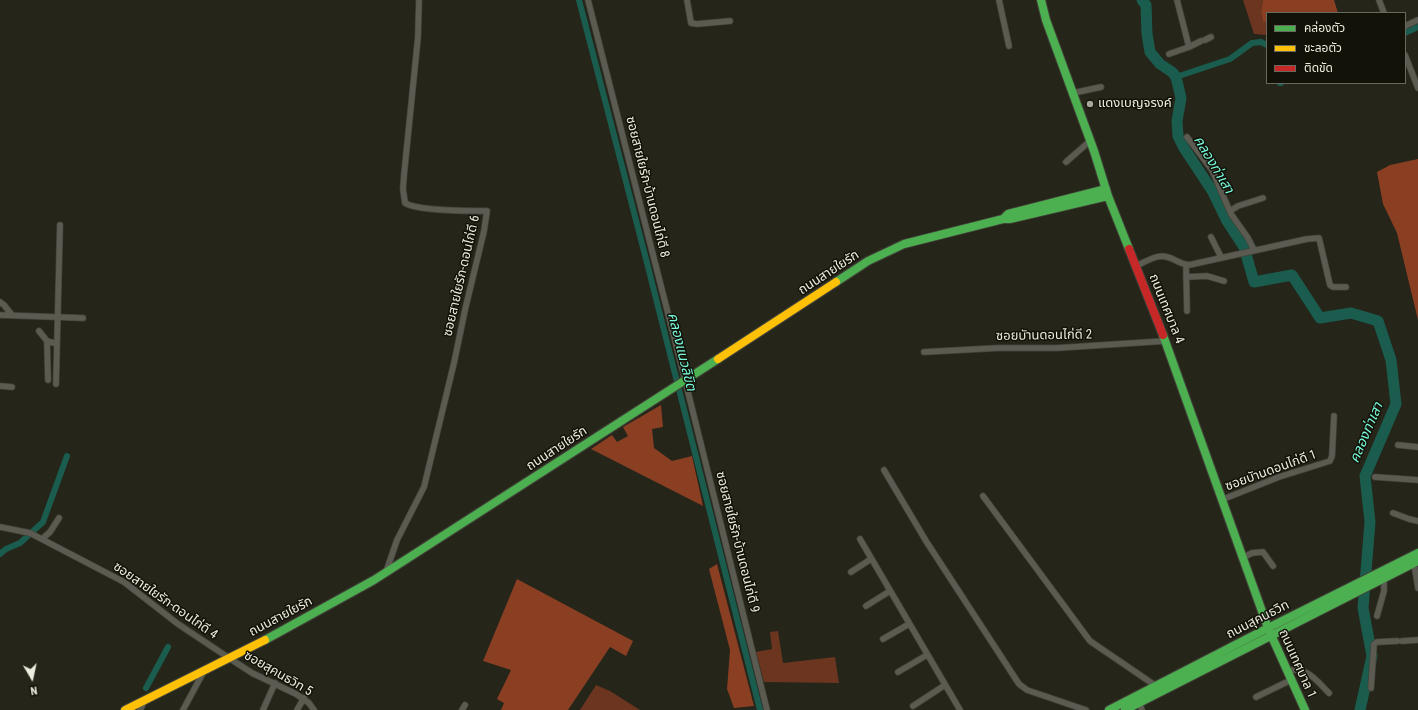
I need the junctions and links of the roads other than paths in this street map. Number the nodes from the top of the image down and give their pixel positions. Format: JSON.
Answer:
{"nodes":[{"id":1,"x":419,"y":0,"type":"edge"},
{"id":2,"x":588,"y":0,"type":"edge"},
{"id":3,"x":686,"y":0,"type":"edge"},
{"id":4,"x":1000,"y":0,"type":"edge"},
{"id":5,"x":1041,"y":0,"type":"edge"},
{"id":6,"x":1177,"y":0,"type":"edge"},
{"id":7,"x":1379,"y":0,"type":"edge"},
{"id":8,"x":1384,"y":12,"type":"edge"},
{"id":9,"x":1418,"y":20,"type":"edge"},
{"id":10,"x":730,"y":21,"type":"dead end"},
{"id":11,"x":1406,"y":26,"type":"edge"},
{"id":12,"x":1211,"y":37,"type":"dead end"},
{"id":13,"x":1009,"y":46,"type":"dead end"},
{"id":14,"x":1189,"y":47,"type":"junction"},
{"id":15,"x":1169,"y":54,"type":"dead end"},
{"id":16,"x":1406,"y":58,"type":"edge"},
{"id":17,"x":1101,"y":87,"type":"dead end"},
{"id":18,"x":1418,"y":88,"type":"edge"},
{"id":19,"x":1073,"y":93,"type":"junction"},
{"id":20,"x":1187,"y":138,"type":"dead end"},
{"id":21,"x":1090,"y":141,"type":"junction"},
{"id":22,"x":1066,"y":162,"type":"dead end"},
{"id":23,"x":1101,"y":173,"type":"junction"},
{"id":24,"x":1107,"y":192,"type":"junction"},
{"id":25,"x":1091,"y":197,"type":"junction"},
{"id":26,"x":1263,"y":198,"type":"dead end"},
{"id":27,"x":1114,"y":210,"type":"junction"},
{"id":28,"x":1230,"y":211,"type":"junction"},
{"id":29,"x":60,"y":225,"type":"dead end"},
{"id":30,"x":1211,"y":238,"type":"dead end"},
{"id":31,"x":1250,"y":251,"type":"junction"},
{"id":32,"x":1221,"y":257,"type":"junction"},
{"id":33,"x":1186,"y":265,"type":"junction"},
{"id":34,"x":1136,"y":266,"type":"junction"},
{"id":35,"x":1186,"y":277,"type":"junction"},
{"id":36,"x":1224,"y":281,"type":"dead end"},
{"id":37,"x":1346,"y":287,"type":"dead end"},
{"id":38,"x":0,"y":302,"type":"edge"},
{"id":39,"x":1187,"y":311,"type":"dead end"},
{"id":40,"x":0,"y":315,"type":"edge"},
{"id":41,"x":12,"y":315,"type":"junction"},
{"id":42,"x":57,"y":318,"type":"junction"},
{"id":43,"x":83,"y":318,"type":"dead end"},
{"id":44,"x":39,"y":331,"type":"dead end"},
{"id":45,"x":47,"y":341,"type":"junction"},
{"id":46,"x":1165,"y":341,"type":"junction"},
{"id":47,"x":57,"y":344,"type":"junction"},
{"id":48,"x":924,"y":352,"type":"dead end"},
{"id":49,"x":48,"y":380,"type":"dead end"},
{"id":50,"x":684,"y":381,"type":"junction"},
{"id":51,"x":56,"y":384,"type":"dead end"},
{"id":52,"x":0,"y":386,"type":"edge"},
{"id":53,"x":12,"y":387,"type":"dead end"},
{"id":54,"x":1334,"y":416,"type":"dead end"},
{"id":55,"x":1398,"y":445,"type":"dead end"},
{"id":56,"x":1418,"y":447,"type":"edge"},
{"id":57,"x":884,"y":470,"type":"dead end"},
{"id":58,"x":1375,"y":477,"type":"dead end"},
{"id":59,"x":1418,"y":480,"type":"edge"},
{"id":60,"x":983,"y":496,"type":"dead end"},
{"id":61,"x":1221,"y":500,"type":"junction"},
{"id":62,"x":1393,"y":513,"type":"dead end"},
{"id":63,"x":59,"y":518,"type":"dead end"},
{"id":64,"x":1418,"y":520,"type":"edge"},
{"id":65,"x":0,"y":527,"type":"edge"},
{"id":66,"x":42,"y":538,"type":"junction"},
{"id":67,"x":860,"y":539,"type":"dead end"},
{"id":68,"x":1418,"y":553,"type":"edge"},
{"id":69,"x":1242,"y":558,"type":"junction"},
{"id":70,"x":871,"y":559,"type":"junction"},
{"id":71,"x":1414,"y":560,"type":"edge"},
{"id":72,"x":1273,"y":566,"type":"dead end"},
{"id":73,"x":385,"y":572,"type":"junction"},
{"id":74,"x":850,"y":572,"type":"dead end"},
{"id":75,"x":1378,"y":579,"type":"junction"},
{"id":76,"x":1418,"y":588,"type":"edge"},
{"id":77,"x":890,"y":591,"type":"junction"},
{"id":78,"x":866,"y":606,"type":"dead end"},
{"id":79,"x":1377,"y":616,"type":"dead end"},
{"id":80,"x":909,"y":624,"type":"junction"},
{"id":81,"x":1269,"y":632,"type":"junction"},
{"id":82,"x":883,"y":639,"type":"dead end"},
{"id":83,"x":1418,"y":640,"type":"edge"},
{"id":84,"x":927,"y":655,"type":"junction"},
{"id":85,"x":229,"y":658,"type":"junction"},
{"id":86,"x":204,"y":671,"type":"junction"},
{"id":87,"x":1287,"y":671,"type":"junction"},
{"id":88,"x":898,"y":672,"type":"dead end"},
{"id":89,"x":1291,"y":680,"type":"junction"},
{"id":90,"x":275,"y":683,"type":"junction"},
{"id":91,"x":945,"y":685,"type":"junction"},
{"id":92,"x":1156,"y":686,"type":"junction"},
{"id":93,"x":1371,"y":688,"type":"dead end"},
{"id":94,"x":1330,"y":693,"type":"dead end"},
{"id":95,"x":1256,"y":697,"type":"dead end"},
{"id":96,"x":304,"y":698,"type":"junction"},
{"id":97,"x":145,"y":700,"type":"junction"},
{"id":98,"x":1139,"y":703,"type":"edge"},
{"id":99,"x":913,"y":706,"type":"dead end"},
{"id":100,"x":126,"y":710,"type":"edge"},
{"id":101,"x":140,"y":710,"type":"edge"},
{"id":102,"x":183,"y":710,"type":"edge"},
{"id":103,"x":263,"y":710,"type":"edge"},
{"id":104,"x":297,"y":710,"type":"edge"},
{"id":105,"x":314,"y":710,"type":"edge"},
{"id":106,"x":767,"y":710,"type":"edge"},
{"id":107,"x":960,"y":710,"type":"edge"},
{"id":108,"x":1086,"y":710,"type":"edge"},
{"id":109,"x":1109,"y":710,"type":"edge"},
{"id":110,"x":1125,"y":710,"type":"edge"},
{"id":111,"x":1305,"y":710,"type":"edge"}],
"edges":[{"from":1,"to":73,"type":"street","name":"ซอยสายใยรัก-ดอนไก่ดี 6"},
{"from":2,"to":50,"type":"street","name":"ซอยสายใยรัก-บ้านดอนไก่ดี 8"},
{"from":3,"to":10,"type":"street"},
{"from":4,"to":13,"type":"street"},
{"from":5,"to":19,"type":"street","name":"ถนนเทศบาล 4"},
{"from":6,"to":14,"type":"street"},
{"from":7,"to":8,"type":"street"},
{"from":9,"to":11,"type":"street"},
{"from":12,"to":14,"type":"street"},
{"from":14,"to":15,"type":"street"},
{"from":16,"to":18,"type":"street"},
{"from":17,"to":19,"type":"street"},
{"from":19,"to":21,"type":"street","name":"ถนนเทศบาล 4"},
{"from":20,"to":28,"type":"street"},
{"from":21,"to":22,"type":"street"},
{"from":21,"to":23,"type":"street","name":"ถนนเทศบาล 4"},
{"from":23,"to":24,"type":"street","name":"ถนนเทศบาล 4"},
{"from":23,"to":25,"type":"street"},
{"from":24,"to":25,"type":"street","name":"ถนนสายใยรัก"},
{"from":24,"to":27,"type":"street","name":"ถนนเทศบาล 4"},
{"from":25,"to":27,"type":"street"},
{"from":25,"to":50,"type":"street","name":"ถนนสายใยรัก"},
{"from":26,"to":28,"type":"street"},
{"from":27,"to":34,"type":"street","name":"ถนนเทศบาล 4"},
{"from":28,"to":31,"type":"street"},
{"from":29,"to":42,"type":"street"},
{"from":30,"to":32,"type":"street"},
{"from":31,"to":32,"type":"street"},
{"from":31,"to":37,"type":"street"},
{"from":32,"to":33,"type":"street"},
{"from":33,"to":34,"type":"street"},
{"from":33,"to":35,"type":"street"},
{"from":34,"to":46,"type":"street","name":"ถนนเทศบาล 4"},
{"from":35,"to":36,"type":"street"},
{"from":35,"to":39,"type":"street"},
{"from":38,"to":41,"type":"street"},
{"from":40,"to":41,"type":"street"},
{"from":41,"to":42,"type":"street"},
{"from":42,"to":43,"type":"street"},
{"from":42,"to":47,"type":"street"},
{"from":44,"to":45,"type":"street"},
{"from":45,"to":47,"type":"street"},
{"from":45,"to":49,"type":"street"},
{"from":46,"to":48,"type":"street","name":"ซอยบัานดอนไก่ดี 2"},
{"from":46,"to":61,"type":"street","name":"ถนนเทศบาล 4"},
{"from":47,"to":51,"type":"street"},
{"from":50,"to":73,"type":"street","name":"ถนนสายใยรัก"},
{"from":50,"to":106,"type":"street","name":"ซอยสายใยรัก-บ้านดอนไก่ดี 9"},
{"from":52,"to":53,"type":"street"},
{"from":54,"to":61,"type":"street","name":"ซอยบัานดอนไก่ดี 1"},
{"from":55,"to":56,"type":"street"},
{"from":57,"to":108,"type":"street"},
{"from":58,"to":59,"type":"street"},
{"from":60,"to":92,"type":"street"},
{"from":61,"to":69,"type":"street","name":"ถนนเทศบาล 4"},
{"from":62,"to":64,"type":"street"},
{"from":63,"to":66,"type":"street"},
{"from":65,"to":66,"type":"street","name":"ซอยสายใยรัก-ดอนไก่ดี 4"},
{"from":66,"to":85,"type":"street","name":"ซอยสายใยรัก-ดอนไก่ดี 4"},
{"from":67,"to":70,"type":"street"},
{"from":68,"to":71,"type":"street","name":"ถนนสุคนธวิท"},
{"from":69,"to":72,"type":"street"},
{"from":69,"to":81,"type":"street","name":"ถนนเทศบาล 4"},
{"from":70,"to":74,"type":"street"},
{"from":70,"to":77,"type":"street"},
{"from":71,"to":75,"type":"street","name":"ถนนสุคนธวิท"},
{"from":71,"to":76,"type":"street"},
{"from":73,"to":85,"type":"street","name":"ถนนสายใยรัก"},
{"from":75,"to":79,"type":"street"},
{"from":75,"to":81,"type":"street","name":"ถนนสุคนธวิท"},
{"from":77,"to":78,"type":"street"},
{"from":77,"to":80,"type":"street"},
{"from":80,"to":82,"type":"street"},
{"from":80,"to":84,"type":"street"},
{"from":81,"to":87,"type":"street","name":"ถนนเทศบาล 1"},
{"from":81,"to":92,"type":"street","name":"ถนนสุคนธวิท"},
{"from":81,"to":98,"type":"street","name":"ถนนสุคนธวิท"},
{"from":83,"to":93,"type":"street"},
{"from":84,"to":88,"type":"street"},
{"from":84,"to":91,"type":"street"},
{"from":85,"to":86,"type":"street","name":"ถนนสายใยรัก"},
{"from":85,"to":90,"type":"street","name":"ซอยสุคนธวิท 5"},
{"from":86,"to":97,"type":"street","name":"ถนนสายใยรัก"},
{"from":86,"to":102,"type":"street"},
{"from":87,"to":89,"type":"street","name":"ถนนเทศบาล 1"},
{"from":87,"to":94,"type":"street"},
{"from":89,"to":95,"type":"street"},
{"from":89,"to":111,"type":"street","name":"ถนนเทศบาล 1"},
{"from":90,"to":96,"type":"street","name":"ซอยสุคนธวิท 5"},
{"from":90,"to":103,"type":"street"},
{"from":91,"to":99,"type":"street"},
{"from":91,"to":107,"type":"street"},
{"from":92,"to":98,"type":"street","name":"ถนนสุคนธวิท"},
{"from":96,"to":104,"type":"street"},
{"from":96,"to":105,"type":"street","name":"ซอยสุคนธวิท 5"},
{"from":97,"to":100,"type":"street","name":"ถนนสายใยรัก"},
{"from":97,"to":101,"type":"street"},
{"from":98,"to":109,"type":"street","name":"ถนนสุคนธวิท"},
{"from":98,"to":110,"type":"street","name":"ถนนสุคนธวิท"}]}
